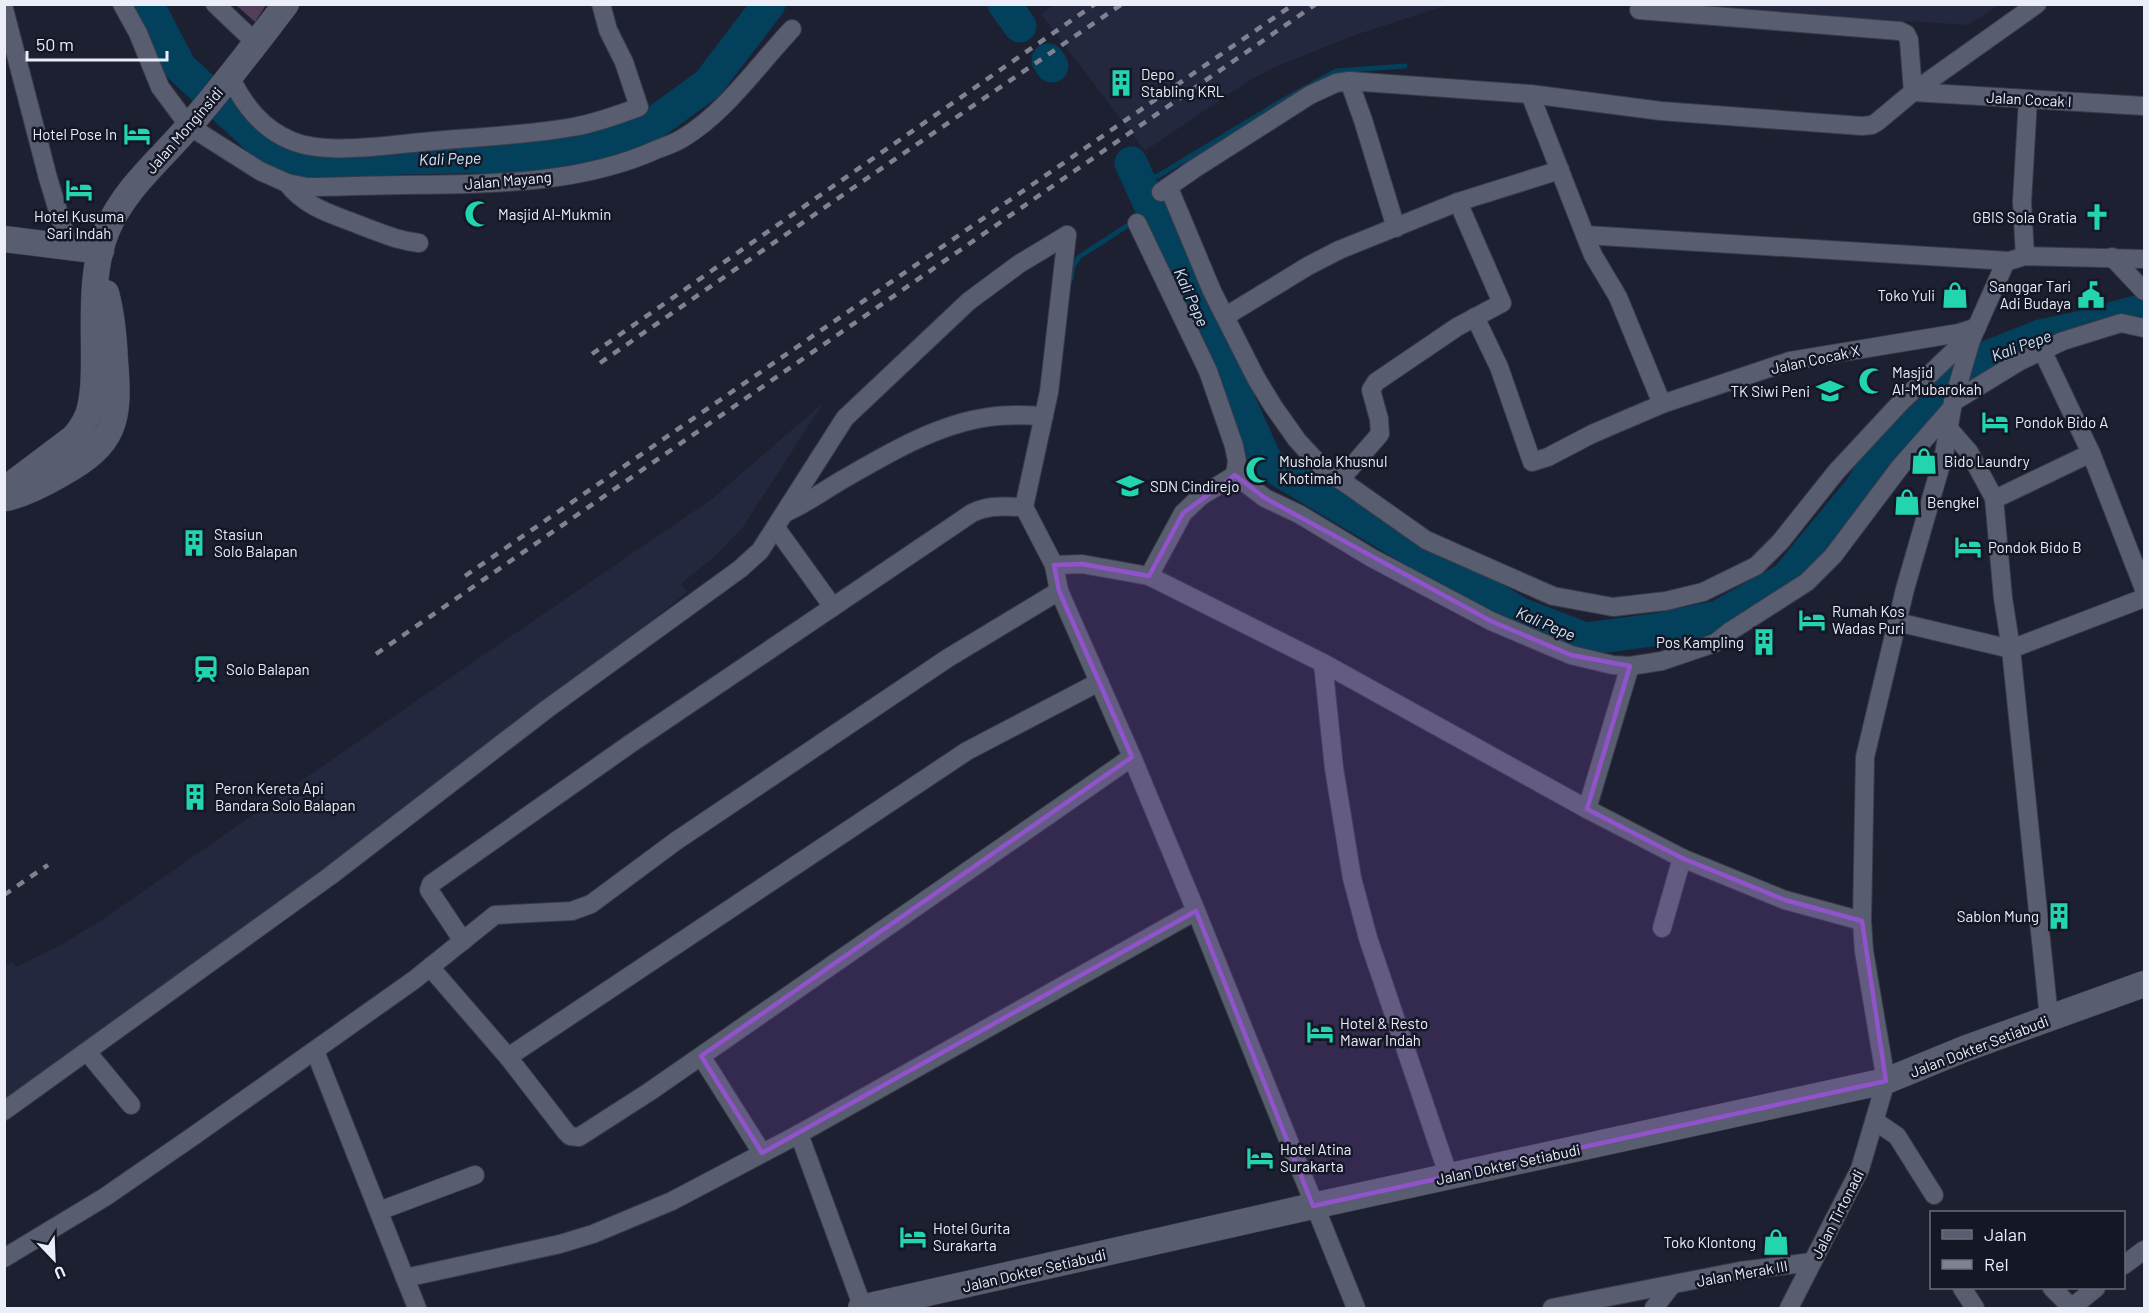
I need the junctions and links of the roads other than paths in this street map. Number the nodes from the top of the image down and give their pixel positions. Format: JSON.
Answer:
{"nodes":[{"id":1,"x":122,"y":4,"type":"edge"},
{"id":2,"x":215,"y":4,"type":"edge"},
{"id":3,"x":286,"y":4,"type":"edge"},
{"id":4,"x":601,"y":4,"type":"edge"},
{"id":5,"x":2037,"y":4,"type":"edge"},
{"id":6,"x":4,"y":9,"type":"edge"},
{"id":7,"x":1639,"y":10,"type":"dead end"},
{"id":8,"x":792,"y":29,"type":"dead end"},
{"id":9,"x":256,"y":43,"type":"junction"},
{"id":10,"x":228,"y":80,"type":"junction"},
{"id":11,"x":1349,"y":81,"type":"junction"},
{"id":12,"x":1913,"y":92,"type":"junction"},
{"id":13,"x":1530,"y":94,"type":"junction"},
{"id":14,"x":2028,"y":99,"type":"junction"},
{"id":15,"x":2145,"y":106,"type":"edge"},
{"id":16,"x":192,"y":122,"type":"junction"},
{"id":17,"x":1560,"y":170,"type":"junction"},
{"id":18,"x":286,"y":183,"type":"junction"},
{"id":19,"x":1458,"y":202,"type":"junction"},
{"id":20,"x":1137,"y":223,"type":"dead end"},
{"id":21,"x":1396,"y":228,"type":"junction"},
{"id":22,"x":1585,"y":235,"type":"junction"},
{"id":23,"x":4,"y":240,"type":"edge"},
{"id":24,"x":420,"y":243,"type":"dead end"},
{"id":25,"x":69,"y":247,"type":"junction"},
{"id":26,"x":2025,"y":256,"type":"junction"},
{"id":27,"x":100,"y":257,"type":"junction"},
{"id":28,"x":2112,"y":257,"type":"junction"},
{"id":29,"x":2145,"y":259,"type":"edge"},
{"id":30,"x":2006,"y":261,"type":"junction"},
{"id":31,"x":2145,"y":291,"type":"edge"},
{"id":32,"x":1226,"y":316,"type":"junction"},
{"id":33,"x":1475,"y":318,"type":"junction"},
{"id":34,"x":2145,"y":328,"type":"edge"},
{"id":35,"x":1972,"y":340,"type":"junction"},
{"id":36,"x":2042,"y":350,"type":"junction"},
{"id":37,"x":1953,"y":401,"type":"junction"},
{"id":38,"x":1662,"y":404,"type":"junction"},
{"id":39,"x":90,"y":408,"type":"junction"},
{"id":40,"x":116,"y":409,"type":"junction"},
{"id":41,"x":1044,"y":416,"type":"junction"},
{"id":42,"x":1949,"y":429,"type":"junction"},
{"id":43,"x":2091,"y":453,"type":"junction"},
{"id":44,"x":1235,"y":475,"type":"junction"},
{"id":45,"x":1340,"y":480,"type":"junction"},
{"id":46,"x":4,"y":490,"type":"edge"},
{"id":47,"x":4,"y":499,"type":"edge"},
{"id":48,"x":1995,"y":500,"type":"junction"},
{"id":49,"x":1024,"y":507,"type":"junction"},
{"id":50,"x":787,"y":512,"type":"junction"},
{"id":51,"x":776,"y":528,"type":"junction"},
{"id":52,"x":1054,"y":565,"type":"junction"},
{"id":53,"x":1149,"y":576,"type":"junction"},
{"id":54,"x":2145,"y":589,"type":"edge"},
{"id":55,"x":1059,"y":591,"type":"junction"},
{"id":56,"x":2145,"y":598,"type":"edge"},
{"id":57,"x":833,"y":607,"type":"junction"},
{"id":58,"x":1897,"y":622,"type":"junction"},
{"id":59,"x":2011,"y":649,"type":"junction"},
{"id":60,"x":1323,"y":663,"type":"junction"},
{"id":61,"x":1630,"y":666,"type":"junction"},
{"id":62,"x":1099,"y":682,"type":"junction"},
{"id":63,"x":1132,"y":757,"type":"junction"},
{"id":64,"x":1587,"y":809,"type":"junction"},
{"id":65,"x":1682,"y":858,"type":"junction"},
{"id":66,"x":1196,"y":911,"type":"junction"},
{"id":67,"x":1862,"y":921,"type":"junction"},
{"id":68,"x":1662,"y":928,"type":"dead end"},
{"id":69,"x":463,"y":941,"type":"junction"},
{"id":70,"x":430,"y":967,"type":"junction"},
{"id":71,"x":2145,"y":984,"type":"edge"},
{"id":72,"x":2049,"y":1018,"type":"junction"},
{"id":73,"x":315,"y":1051,"type":"junction"},
{"id":74,"x":88,"y":1053,"type":"junction"},
{"id":75,"x":701,"y":1056,"type":"junction"},
{"id":76,"x":508,"y":1057,"type":"junction"},
{"id":77,"x":1886,"y":1081,"type":"junction"},
{"id":78,"x":131,"y":1105,"type":"dead end"},
{"id":79,"x":4,"y":1112,"type":"edge"},
{"id":80,"x":1875,"y":1121,"type":"junction"},
{"id":81,"x":799,"y":1134,"type":"junction"},
{"id":82,"x":762,"y":1153,"type":"junction"},
{"id":83,"x":475,"y":1175,"type":"dead end"},
{"id":84,"x":1449,"y":1177,"type":"junction"},
{"id":85,"x":1934,"y":1195,"type":"dead end"},
{"id":86,"x":1313,"y":1206,"type":"junction"},
{"id":87,"x":379,"y":1211,"type":"junction"},
{"id":88,"x":2145,"y":1250,"type":"edge"},
{"id":89,"x":4,"y":1258,"type":"edge"},
{"id":90,"x":1812,"y":1262,"type":"junction"},
{"id":91,"x":2125,"y":1264,"type":"edge"},
{"id":92,"x":405,"y":1278,"type":"junction"},
{"id":93,"x":1671,"y":1286,"type":"junction"},
{"id":94,"x":1963,"y":1289,"type":"edge"},
{"id":95,"x":2054,"y":1289,"type":"edge"},
{"id":96,"x":2094,"y":1289,"type":"edge"},
{"id":97,"x":417,"y":1308,"type":"edge"},
{"id":98,"x":862,"y":1308,"type":"edge"},
{"id":99,"x":1356,"y":1308,"type":"edge"},
{"id":100,"x":1552,"y":1308,"type":"edge"},
{"id":101,"x":1654,"y":1308,"type":"edge"},
{"id":102,"x":1789,"y":1308,"type":"edge"},
{"id":103,"x":1975,"y":1308,"type":"edge"},
{"id":104,"x":2071,"y":1308,"type":"edge"}],
"edges":[{"from":1,"to":16,"type":"street"},
{"from":2,"to":9,"type":"street"},
{"from":3,"to":9,"type":"street","name":"Jalan Monginsidi"},
{"from":4,"to":10,"type":"street"},
{"from":5,"to":12,"type":"street"},
{"from":6,"to":25,"type":"street"},
{"from":7,"to":12,"type":"street"},
{"from":8,"to":18,"type":"street","name":"Jalan Mayang"},
{"from":9,"to":10,"type":"street","name":"Jalan Monginsidi"},
{"from":10,"to":16,"type":"street","name":"Jalan Monginsidi"},
{"from":11,"to":13,"type":"street"},
{"from":11,"to":21,"type":"street"},
{"from":11,"to":32,"type":"street"},
{"from":12,"to":13,"type":"street"},
{"from":12,"to":14,"type":"street","name":"Jalan Cocak I"},
{"from":13,"to":17,"type":"street"},
{"from":14,"to":15,"type":"street","name":"Jalan Cocak I"},
{"from":14,"to":26,"type":"street"},
{"from":16,"to":18,"type":"street","name":"Jalan Mayang"},
{"from":16,"to":27,"type":"street","name":"Jalan Monginsidi"},
{"from":17,"to":19,"type":"street"},
{"from":17,"to":22,"type":"street"},
{"from":18,"to":24,"type":"street"},
{"from":19,"to":21,"type":"street"},
{"from":19,"to":33,"type":"street"},
{"from":20,"to":44,"type":"street"},
{"from":21,"to":32,"type":"street"},
{"from":22,"to":30,"type":"street"},
{"from":22,"to":38,"type":"street"},
{"from":23,"to":25,"type":"street"},
{"from":25,"to":27,"type":"street"},
{"from":26,"to":28,"type":"street"},
{"from":26,"to":30,"type":"street"},
{"from":27,"to":39,"type":"street","name":"Jalan Monginsidi"},
{"from":27,"to":40,"type":"street"},
{"from":28,"to":29,"type":"street"},
{"from":28,"to":31,"type":"street"},
{"from":30,"to":35,"type":"street"},
{"from":32,"to":45,"type":"street"},
{"from":33,"to":38,"type":"street","name":"Jalan Cocak X"},
{"from":33,"to":45,"type":"street"},
{"from":34,"to":36,"type":"street"},
{"from":35,"to":37,"type":"street"},
{"from":35,"to":38,"type":"street","name":"Jalan Cocak X"},
{"from":35,"to":45,"type":"street"},
{"from":36,"to":37,"type":"street"},
{"from":36,"to":43,"type":"street"},
{"from":37,"to":42,"type":"street"},
{"from":37,"to":61,"type":"street"},
{"from":39,"to":40,"type":"street"},
{"from":39,"to":46,"type":"street","name":"Jalan Monginsidi"},
{"from":40,"to":47,"type":"street"},
{"from":41,"to":49,"type":"street"},
{"from":41,"to":50,"type":"street"},
{"from":41,"to":50,"type":"street"},
{"from":42,"to":48,"type":"street"},
{"from":42,"to":58,"type":"street"},
{"from":43,"to":48,"type":"street"},
{"from":43,"to":54,"type":"street"},
{"from":44,"to":53,"type":"street"},
{"from":44,"to":61,"type":"street"},
{"from":48,"to":59,"type":"street"},
{"from":49,"to":52,"type":"street"},
{"from":49,"to":57,"type":"street"},
{"from":50,"to":51,"type":"street"},
{"from":51,"to":57,"type":"street"},
{"from":51,"to":74,"type":"street"},
{"from":52,"to":53,"type":"street"},
{"from":52,"to":55,"type":"street"},
{"from":53,"to":60,"type":"street"},
{"from":55,"to":62,"type":"street"},
{"from":55,"to":69,"type":"street"},
{"from":56,"to":59,"type":"street"},
{"from":57,"to":69,"type":"street"},
{"from":58,"to":59,"type":"street"},
{"from":58,"to":67,"type":"street"},
{"from":59,"to":72,"type":"street"},
{"from":60,"to":64,"type":"street"},
{"from":60,"to":84,"type":"street"},
{"from":61,"to":64,"type":"street"},
{"from":62,"to":63,"type":"street"},
{"from":62,"to":76,"type":"street"},
{"from":63,"to":66,"type":"street"},
{"from":63,"to":75,"type":"street"},
{"from":64,"to":65,"type":"street"},
{"from":65,"to":67,"type":"street"},
{"from":65,"to":68,"type":"street"},
{"from":66,"to":81,"type":"street"},
{"from":66,"to":86,"type":"street"},
{"from":67,"to":77,"type":"street"},
{"from":69,"to":70,"type":"street"},
{"from":70,"to":73,"type":"street"},
{"from":70,"to":76,"type":"street"},
{"from":71,"to":72,"type":"street","name":"Jalan Dokter Setiabudi"},
{"from":72,"to":77,"type":"street","name":"Jalan Dokter Setiabudi"},
{"from":73,"to":87,"type":"street"},
{"from":73,"to":89,"type":"street"},
{"from":74,"to":78,"type":"street"},
{"from":74,"to":79,"type":"street"},
{"from":75,"to":76,"type":"street"},
{"from":75,"to":82,"type":"street"},
{"from":77,"to":80,"type":"street","name":"Jalan Tirtonadi"},
{"from":77,"to":84,"type":"street","name":"Jalan Dokter Setiabudi"},
{"from":80,"to":85,"type":"street"},
{"from":80,"to":90,"type":"street","name":"Jalan Tirtonadi"},
{"from":81,"to":82,"type":"street"},
{"from":81,"to":98,"type":"street"},
{"from":82,"to":92,"type":"street"},
{"from":83,"to":87,"type":"street"},
{"from":84,"to":86,"type":"street","name":"Jalan Dokter Setiabudi"},
{"from":86,"to":98,"type":"street","name":"Jalan Dokter Setiabudi"},
{"from":86,"to":99,"type":"street"},
{"from":87,"to":92,"type":"street"},
{"from":88,"to":91,"type":"street"},
{"from":90,"to":93,"type":"street","name":"Jalan Merak III"},
{"from":90,"to":102,"type":"street","name":"Jalan Tirtonadi"},
{"from":92,"to":97,"type":"street"},
{"from":93,"to":100,"type":"street","name":"Jalan Merak III"},
{"from":93,"to":101,"type":"street"},
{"from":94,"to":103,"type":"street"},
{"from":95,"to":104,"type":"street"},
{"from":96,"to":104,"type":"street"}]}
